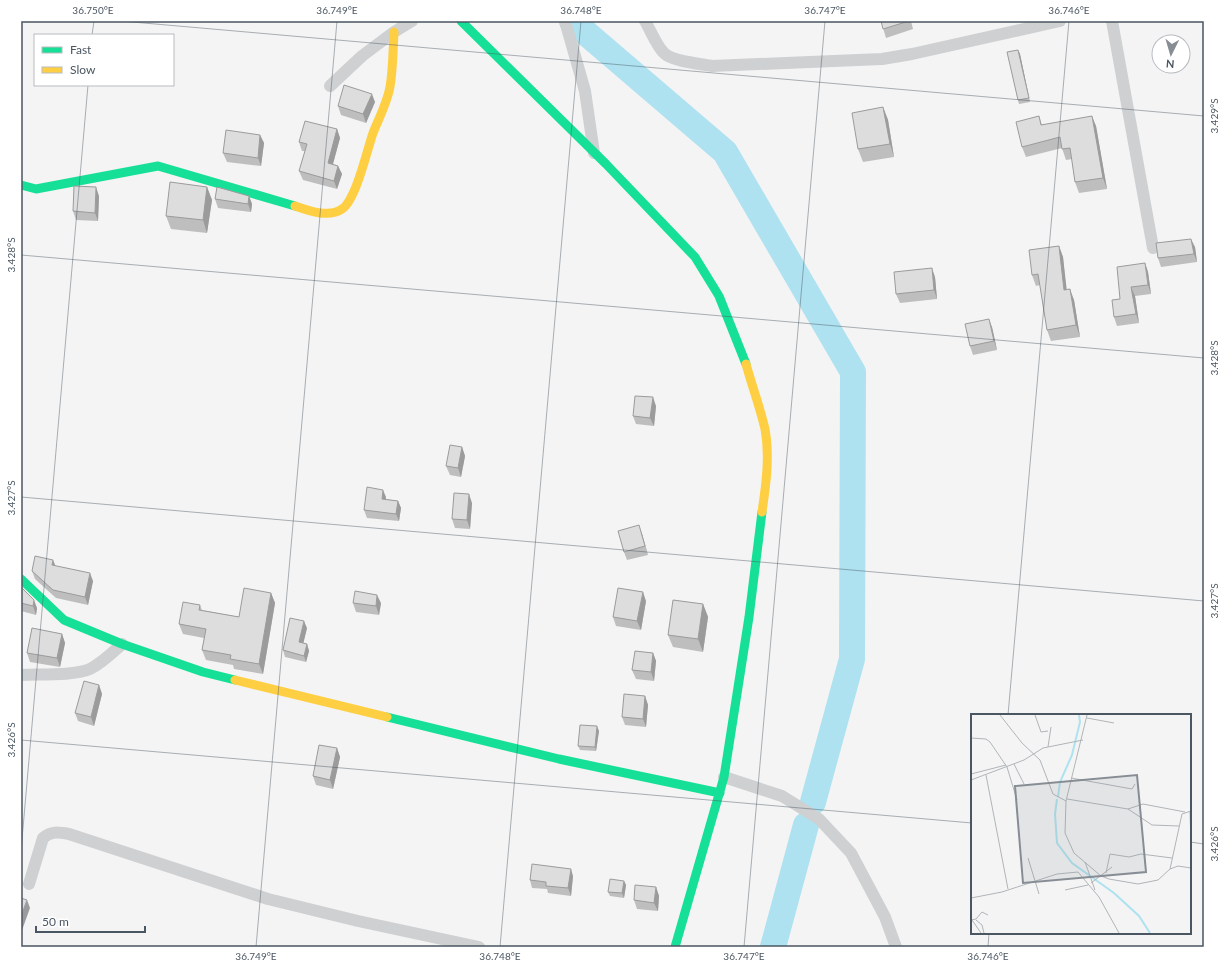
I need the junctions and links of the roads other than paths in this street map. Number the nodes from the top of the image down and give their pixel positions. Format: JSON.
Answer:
{"nodes":[{"id":1,"x":412,"y":21,"type":"edge"},
{"id":2,"x":461,"y":21,"type":"edge"},
{"id":3,"x":565,"y":21,"type":"edge"},
{"id":4,"x":645,"y":21,"type":"edge"},
{"id":5,"x":1060,"y":21,"type":"edge"},
{"id":6,"x":1112,"y":21,"type":"edge"},
{"id":7,"x":394,"y":32,"type":"junction"},
{"id":8,"x":330,"y":86,"type":"dead end"},
{"id":9,"x":594,"y":153,"type":"junction"},
{"id":10,"x":21,"y":185,"type":"edge"},
{"id":11,"x":1153,"y":248,"type":"dead end"},
{"id":12,"x":21,"y":579,"type":"edge"},
{"id":13,"x":122,"y":644,"type":"junction"},
{"id":14,"x":21,"y":675,"type":"edge"},
{"id":15,"x":724,"y":777,"type":"junction"},
{"id":16,"x":720,"y":793,"type":"junction"},
{"id":17,"x":29,"y":884,"type":"dead end"},
{"id":18,"x":479,"y":947,"type":"edge"},
{"id":19,"x":675,"y":947,"type":"edge"},
{"id":20,"x":896,"y":947,"type":"edge"}],
"edges":[{"from":1,"to":7,"type":"street"},
{"from":2,"to":9,"type":"street"},
{"from":3,"to":9,"type":"street"},
{"from":4,"to":5,"type":"street"},
{"from":6,"to":11,"type":"street"},
{"from":7,"to":8,"type":"street"},
{"from":7,"to":10,"type":"street"},
{"from":9,"to":15,"type":"street"},
{"from":12,"to":13,"type":"street"},
{"from":13,"to":14,"type":"street"},
{"from":13,"to":16,"type":"street"},
{"from":15,"to":16,"type":"street"},
{"from":15,"to":20,"type":"street"},
{"from":16,"to":19,"type":"street"},
{"from":17,"to":18,"type":"street"}]}
